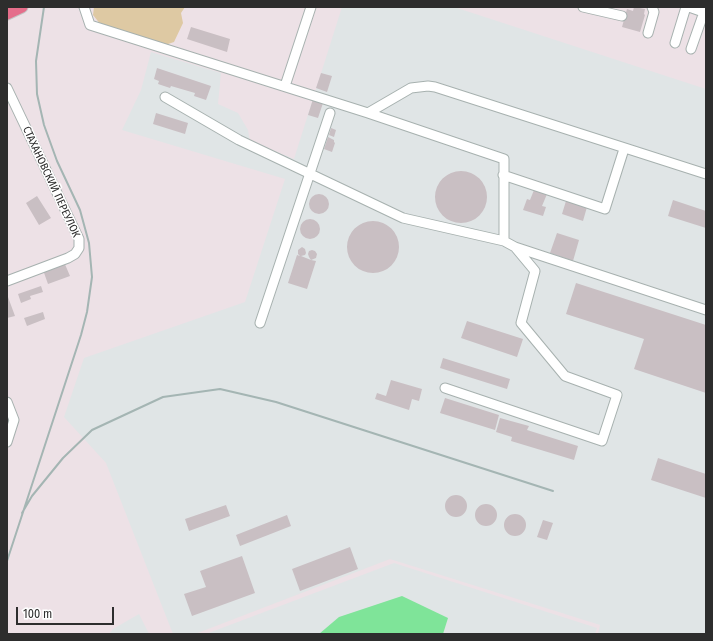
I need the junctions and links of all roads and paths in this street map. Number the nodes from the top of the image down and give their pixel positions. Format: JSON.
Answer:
{"nodes":[{"id":1,"x":20,"y":7,"type":"edge"},
{"id":2,"x":84,"y":7,"type":"edge"},
{"id":3,"x":311,"y":7,"type":"edge"},
{"id":4,"x":583,"y":7,"type":"edge"},
{"id":5,"x":652,"y":7,"type":"edge"},
{"id":6,"x":688,"y":7,"type":"edge"},
{"id":7,"x":705,"y":12,"type":"edge"},
{"id":8,"x":7,"y":14,"type":"edge"},
{"id":9,"x":622,"y":15,"type":"edge"},
{"id":10,"x":648,"y":32,"type":"dead end"},
{"id":11,"x":675,"y":43,"type":"dead end"},
{"id":12,"x":691,"y":49,"type":"dead end"},
{"id":13,"x":285,"y":86,"type":"junction"},
{"id":14,"x":7,"y":88,"type":"edge"},
{"id":15,"x":165,"y":97,"type":"dead end"},
{"id":16,"x":330,"y":113,"type":"dead end"},
{"id":17,"x":368,"y":113,"type":"junction"},
{"id":18,"x":624,"y":149,"type":"junction"},
{"id":19,"x":310,"y":173,"type":"junction"},
{"id":20,"x":706,"y":174,"type":"edge"},
{"id":21,"x":503,"y":175,"type":"junction"},
{"id":22,"x":504,"y":241,"type":"junction"},
{"id":23,"x":515,"y":247,"type":"junction"},
{"id":24,"x":540,"y":255,"type":"junction"},
{"id":25,"x":535,"y":271,"type":"junction"},
{"id":26,"x":7,"y":281,"type":"edge"},
{"id":27,"x":706,"y":310,"type":"edge"},
{"id":28,"x":260,"y":323,"type":"dead end"},
{"id":29,"x":445,"y":388,"type":"dead end"},
{"id":30,"x":7,"y":402,"type":"edge"},
{"id":31,"x":7,"y":442,"type":"edge"}],
"edges":[{"from":1,"to":8,"type":"main road"},
{"from":2,"to":13,"type":"street"},
{"from":3,"to":13,"type":"street"},
{"from":4,"to":9,"type":"street"},
{"from":5,"to":10,"type":"street"},
{"from":6,"to":7,"type":"street"},
{"from":6,"to":11,"type":"street"},
{"from":7,"to":12,"type":"street"},
{"from":13,"to":17,"type":"street"},
{"from":14,"to":26,"type":"street","name":"СТАХАНОВСКИЙ ПЕРЕУЛОК"},
{"from":15,"to":19,"type":"street"},
{"from":16,"to":19,"type":"street"},
{"from":17,"to":18,"type":"street"},
{"from":17,"to":21,"type":"street"},
{"from":18,"to":20,"type":"street"},
{"from":18,"to":21,"type":"street"},
{"from":19,"to":22,"type":"street"},
{"from":19,"to":28,"type":"street"},
{"from":21,"to":22,"type":"street"},
{"from":22,"to":23,"type":"street"},
{"from":23,"to":24,"type":"street"},
{"from":23,"to":25,"type":"street"},
{"from":24,"to":25,"type":"street"},
{"from":24,"to":27,"type":"street"},
{"from":25,"to":29,"type":"street"},
{"from":30,"to":31,"type":"street"}]}
